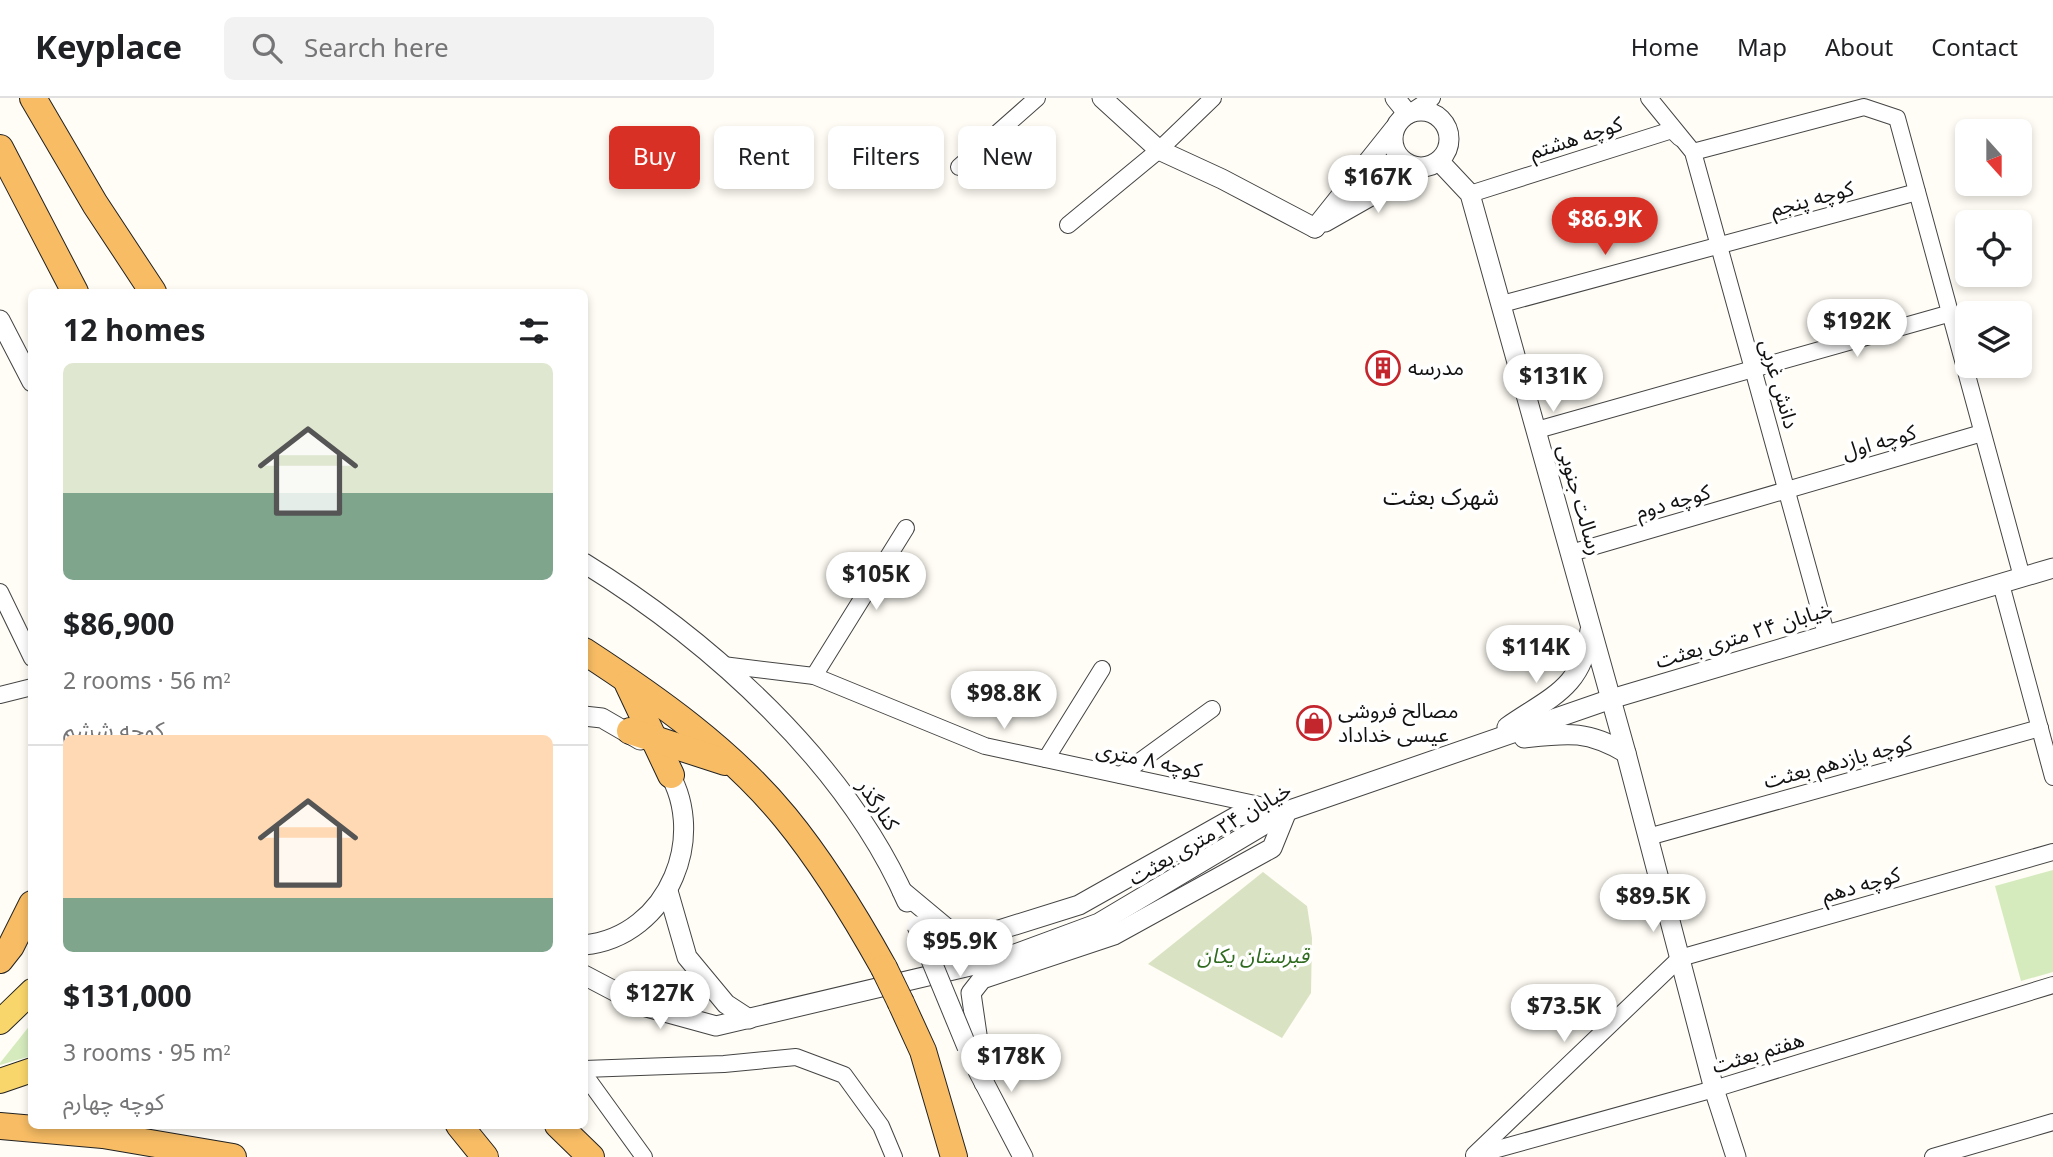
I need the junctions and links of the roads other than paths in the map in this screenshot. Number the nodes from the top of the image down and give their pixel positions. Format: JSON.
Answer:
{"nodes":[{"id":1,"x":33,"y":98,"type":"edge"},
{"id":2,"x":1037,"y":98,"type":"edge"},
{"id":3,"x":1102,"y":98,"type":"edge"},
{"id":4,"x":1213,"y":98,"type":"edge"},
{"id":5,"x":1395,"y":98,"type":"edge"},
{"id":6,"x":1432,"y":98,"type":"edge"},
{"id":7,"x":1649,"y":98,"type":"edge"},
{"id":8,"x":1408,"y":114,"type":"junction"},
{"id":9,"x":1005,"y":126,"type":"edge"},
{"id":10,"x":1394,"y":129,"type":"junction"},
{"id":11,"x":0,"y":148,"type":"edge"},
{"id":12,"x":1691,"y":149,"type":"junction"},
{"id":13,"x":1159,"y":150,"type":"junction"},
{"id":14,"x":1439,"y":161,"type":"junction"},
{"id":15,"x":1420,"y":167,"type":"junction"},
{"id":16,"x":1917,"y":192,"type":"junction"},
{"id":17,"x":1470,"y":194,"type":"junction"},
{"id":18,"x":1068,"y":225,"type":"dead end"},
{"id":19,"x":1315,"y":228,"type":"junction"},
{"id":20,"x":1718,"y":246,"type":"junction"},
{"id":21,"x":73,"y":289,"type":"edge"},
{"id":22,"x":151,"y":289,"type":"edge"},
{"id":23,"x":1502,"y":304,"type":"junction"},
{"id":24,"x":1951,"y":313,"type":"junction"},
{"id":25,"x":0,"y":320,"type":"edge"},
{"id":26,"x":1753,"y":370,"type":"junction"},
{"id":27,"x":28,"y":374,"type":"edge"},
{"id":28,"x":1537,"y":430,"type":"junction"},
{"id":29,"x":1982,"y":433,"type":"junction"},
{"id":30,"x":1787,"y":491,"type":"junction"},
{"id":31,"x":906,"y":528,"type":"dead end"},
{"id":32,"x":1571,"y":553,"type":"junction"},
{"id":33,"x":588,"y":566,"type":"edge"},
{"id":34,"x":2053,"y":568,"type":"edge"},
{"id":35,"x":2022,"y":577,"type":"junction"},
{"id":36,"x":2001,"y":583,"type":"junction"},
{"id":37,"x":0,"y":592,"type":"edge"},
{"id":38,"x":5,"y":614,"type":"edge"},
{"id":39,"x":1591,"y":626,"type":"junction"},
{"id":40,"x":1826,"y":634,"type":"junction"},
{"id":41,"x":28,"y":651,"type":"edge"},
{"id":42,"x":588,"y":654,"type":"edge"},
{"id":43,"x":588,"y":663,"type":"edge"},
{"id":44,"x":723,"y":665,"type":"junction"},
{"id":45,"x":1102,"y":669,"type":"dead end"},
{"id":46,"x":814,"y":676,"type":"junction"},
{"id":47,"x":624,"y":677,"type":"junction"},
{"id":48,"x":28,"y":688,"type":"edge"},
{"id":49,"x":0,"y":695,"type":"edge"},
{"id":50,"x":1611,"y":699,"type":"junction"},
{"id":51,"x":1212,"y":709,"type":"dead end"},
{"id":52,"x":588,"y":716,"type":"edge"},
{"id":53,"x":2040,"y":728,"type":"junction"},
{"id":54,"x":630,"y":731,"type":"junction"},
{"id":55,"x":655,"y":739,"type":"junction"},
{"id":56,"x":1485,"y":743,"type":"junction"},
{"id":57,"x":1626,"y":753,"type":"junction"},
{"id":58,"x":1046,"y":759,"type":"junction"},
{"id":59,"x":733,"y":764,"type":"junction"},
{"id":60,"x":671,"y":775,"type":"junction"},
{"id":61,"x":1121,"y":775,"type":"junction"},
{"id":62,"x":2053,"y":777,"type":"edge"},
{"id":63,"x":1287,"y":811,"type":"junction"},
{"id":64,"x":1648,"y":837,"type":"junction"},
{"id":65,"x":2053,"y":852,"type":"edge"},
{"id":66,"x":668,"y":891,"type":"junction"},
{"id":67,"x":902,"y":891,"type":"junction"},
{"id":68,"x":28,"y":912,"type":"edge"},
{"id":69,"x":588,"y":944,"type":"edge"},
{"id":70,"x":1680,"y":958,"type":"junction"},
{"id":71,"x":0,"y":960,"type":"edge"},
{"id":72,"x":588,"y":977,"type":"edge"},
{"id":73,"x":2053,"y":985,"type":"edge"},
{"id":74,"x":28,"y":995,"type":"edge"},
{"id":75,"x":749,"y":1019,"type":"junction"},
{"id":76,"x":0,"y":1022,"type":"edge"},
{"id":77,"x":923,"y":1051,"type":"junction"},
{"id":78,"x":588,"y":1069,"type":"edge"},
{"id":79,"x":28,"y":1071,"type":"edge"},
{"id":80,"x":1,"y":1080,"type":"edge"},
{"id":81,"x":588,"y":1080,"type":"edge"},
{"id":82,"x":984,"y":1083,"type":"junction"},
{"id":83,"x":1714,"y":1089,"type":"junction"},
{"id":84,"x":2053,"y":1122,"type":"edge"},
{"id":85,"x":0,"y":1126,"type":"edge"},
{"id":86,"x":28,"y":1128,"type":"edge"},
{"id":87,"x":34,"y":1129,"type":"edge"},
{"id":88,"x":462,"y":1129,"type":"edge"},
{"id":89,"x":484,"y":1129,"type":"edge"},
{"id":90,"x":562,"y":1129,"type":"edge"},
{"id":91,"x":1474,"y":1155,"type":"edge"},
{"id":92,"x":233,"y":1157,"type":"edge"},
{"id":93,"x":485,"y":1157,"type":"edge"},
{"id":94,"x":495,"y":1157,"type":"edge"},
{"id":95,"x":591,"y":1157,"type":"edge"},
{"id":96,"x":644,"y":1157,"type":"edge"},
{"id":97,"x":894,"y":1157,"type":"edge"},
{"id":98,"x":954,"y":1157,"type":"edge"},
{"id":99,"x":973,"y":1157,"type":"edge"},
{"id":100,"x":1023,"y":1157,"type":"edge"},
{"id":101,"x":1736,"y":1157,"type":"edge"},
{"id":102,"x":1933,"y":1157,"type":"edge"}],
"edges":[{"from":1,"to":22,"type":"highway"},
{"from":2,"to":9,"type":"street"},
{"from":3,"to":13,"type":"street"},
{"from":4,"to":13,"type":"street"},
{"from":5,"to":8,"type":"street"},
{"from":6,"to":8,"type":"street"},
{"from":7,"to":12,"type":"street"},
{"from":8,"to":10,"type":"street"},
{"from":8,"to":14,"type":"street"},
{"from":10,"to":15,"type":"street"},
{"from":10,"to":19,"type":"street"},
{"from":11,"to":21,"type":"highway"},
{"from":12,"to":16,"type":"street"},
{"from":12,"to":17,"type":"street","name":"کوچه هشتم"},
{"from":12,"to":20,"type":"street","name":"دانش غربی"},
{"from":13,"to":18,"type":"street"},
{"from":13,"to":19,"type":"street"},
{"from":14,"to":15,"type":"street"},
{"from":14,"to":17,"type":"street","name":"رسالت جنوبی"},
{"from":15,"to":19,"type":"street"},
{"from":16,"to":20,"type":"street","name":"کوچه پنجم"},
{"from":16,"to":24,"type":"street"},
{"from":17,"to":23,"type":"street","name":"رسالت جنوبی"},
{"from":20,"to":23,"type":"street","name":"کوچه پنجم"},
{"from":20,"to":26,"type":"street","name":"دانش غربی"},
{"from":23,"to":28,"type":"street","name":"رسالت جنوبی"},
{"from":24,"to":26,"type":"street"},
{"from":24,"to":29,"type":"street"},
{"from":25,"to":27,"type":"street"},
{"from":26,"to":28,"type":"street"},
{"from":26,"to":30,"type":"street","name":"دانش غربی"},
{"from":28,"to":32,"type":"street","name":"رسالت جنوبی"},
{"from":29,"to":30,"type":"street","name":"کوچه اول"},
{"from":29,"to":35,"type":"street"},
{"from":30,"to":32,"type":"street","name":"کوچه دوم"},
{"from":30,"to":40,"type":"street","name":"دانش غربی"},
{"from":31,"to":46,"type":"street"},
{"from":32,"to":39,"type":"street","name":"رسالت جنوبی"},
{"from":33,"to":44,"type":"street","name":"کنارگذر"},
{"from":34,"to":35,"type":"street","name":"خیابان ۲۴ متری بعثت"},
{"from":35,"to":36,"type":"street","name":"خیابان ۲۴ متری بعثت"},
{"from":36,"to":40,"type":"street","name":"خیابان ۲۴ متری بعثت"},
{"from":36,"to":53,"type":"street"},
{"from":37,"to":38,"type":"street"},
{"from":38,"to":41,"type":"street"},
{"from":39,"to":50,"type":"street","name":"رسالت جنوبی"},
{"from":39,"to":56,"type":"street"},
{"from":40,"to":50,"type":"street","name":"خیابان ۲۴ متری بعثت"},
{"from":42,"to":47,"type":"highway"},
{"from":43,"to":47,"type":"highway"},
{"from":44,"to":46,"type":"street","name":"کوچه ۸ متری"},
{"from":44,"to":67,"type":"street","name":"کنارگذر"},
{"from":45,"to":58,"type":"street"},
{"from":46,"to":58,"type":"street","name":"کوچه ۸ متری"},
{"from":47,"to":55,"type":"highway"},
{"from":47,"to":59,"type":"highway"},
{"from":48,"to":49,"type":"street"},
{"from":50,"to":56,"type":"street","name":"خیابان ۲۴ متری بعثت"},
{"from":50,"to":57,"type":"street","name":"رسالت جنوبی"},
{"from":51,"to":61,"type":"street"},
{"from":52,"to":54,"type":"street"},
{"from":53,"to":62,"type":"street"},
{"from":53,"to":64,"type":"street","name":"کوچه یازدهم بعثت"},
{"from":54,"to":55,"type":"highway"},
{"from":54,"to":60,"type":"street"},
{"from":55,"to":59,"type":"highway"},
{"from":55,"to":60,"type":"highway"},
{"from":56,"to":57,"type":"street"},
{"from":56,"to":63,"type":"street","name":"خیابان ۲۴ متری بعثت"},
{"from":57,"to":64,"type":"street","name":"رسالت جنوبی"},
{"from":58,"to":61,"type":"street","name":"کوچه ۸ متری"},
{"from":59,"to":77,"type":"highway","bridge":true},
{"from":60,"to":66,"type":"street"},
{"from":61,"to":63,"type":"street","name":"کوچه ۸ متری"},
{"from":63,"to":67,"type":"street"},
{"from":63,"to":75,"type":"street","name":"خیابان ۲۴ متری بعثت"},
{"from":63,"to":82,"type":"street"},
{"from":64,"to":70,"type":"street","name":"رسالت جنوبی"},
{"from":65,"to":70,"type":"street","name":"کوچه دهم"},
{"from":66,"to":69,"type":"street"},
{"from":66,"to":75,"type":"street"},
{"from":67,"to":82,"type":"street","name":"کنارگذر","bridge":true},
{"from":68,"to":71,"type":"highway"},
{"from":70,"to":83,"type":"street","name":"رسالت جنوبی"},
{"from":70,"to":91,"type":"street"},
{"from":72,"to":75,"type":"street","name":"خیابان ۲۴ متری بعثت"},
{"from":73,"to":83,"type":"street","name":"هفتم بعثت"},
{"from":74,"to":76,"type":"main road"},
{"from":77,"to":98,"type":"highway"},
{"from":77,"to":99,"type":"highway"},
{"from":78,"to":97,"type":"street"},
{"from":79,"to":80,"type":"main road"},
{"from":81,"to":96,"type":"street"},
{"from":82,"to":100,"type":"street","name":"کنارگذر"},
{"from":83,"to":91,"type":"street","name":"هفتم بعثت"},
{"from":83,"to":101,"type":"street","name":"رسالت جنوبی"},
{"from":84,"to":102,"type":"street"},
{"from":85,"to":86,"type":"highway"},
{"from":87,"to":92,"type":"highway"},
{"from":88,"to":93,"type":"highway"},
{"from":89,"to":94,"type":"highway"},
{"from":90,"to":95,"type":"highway"}]}
